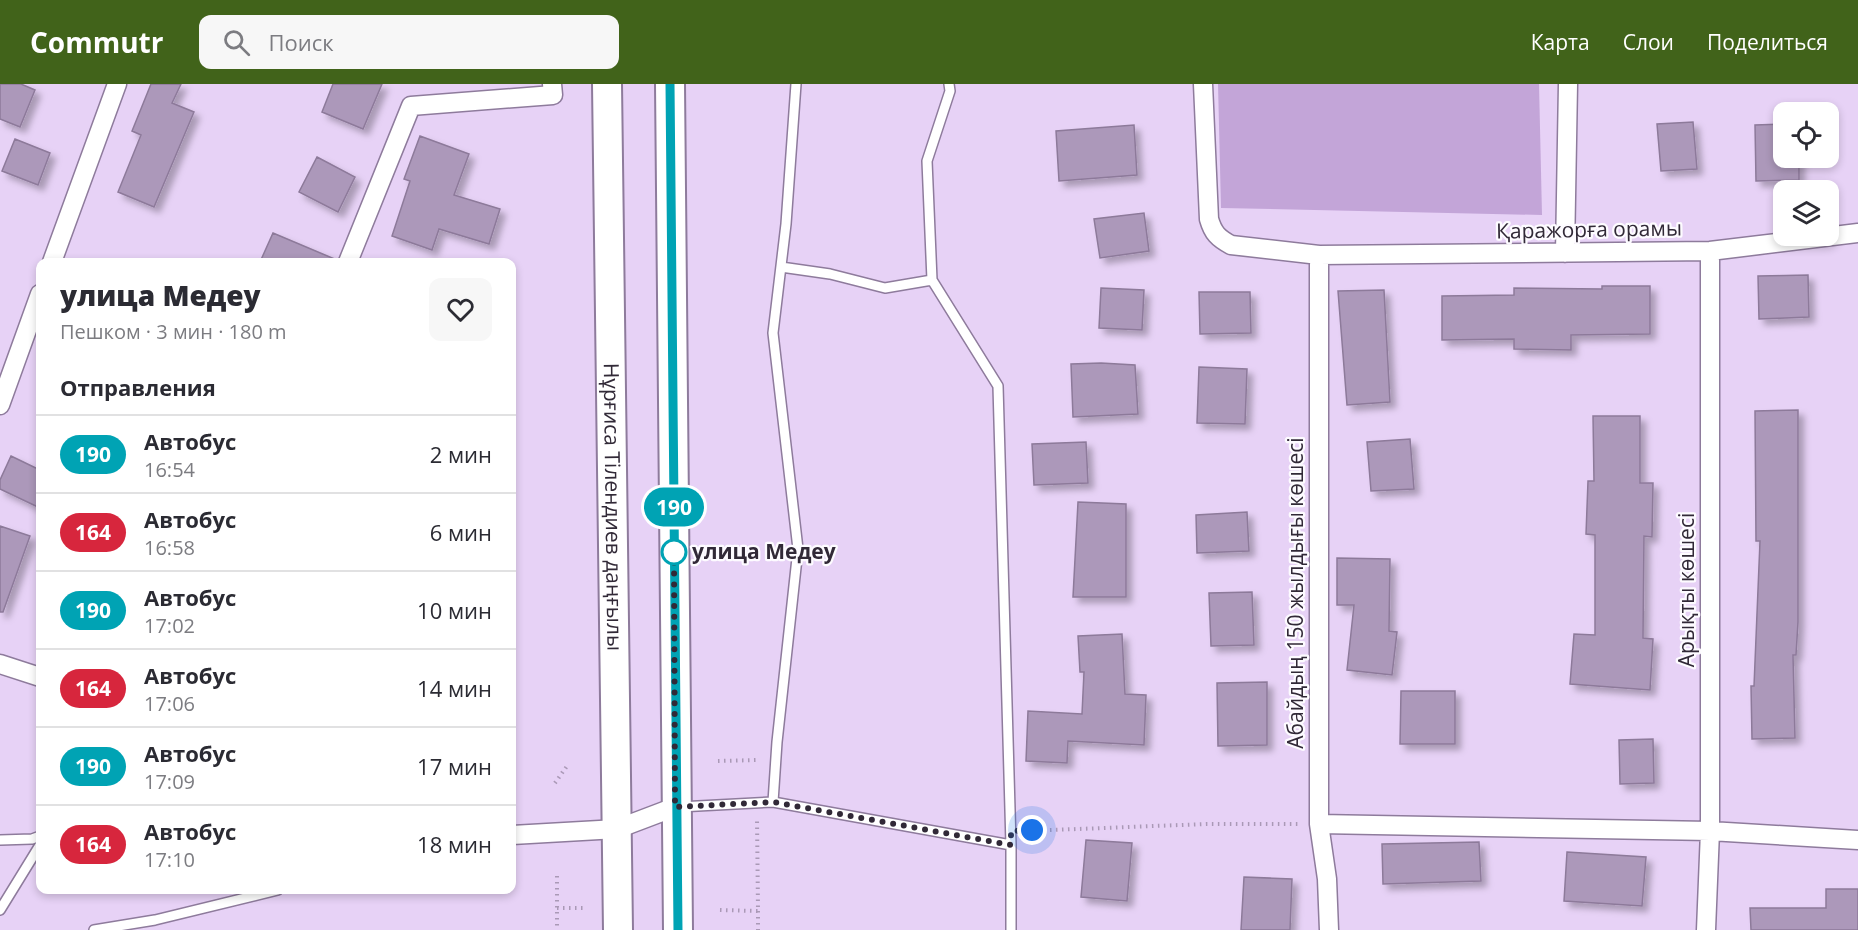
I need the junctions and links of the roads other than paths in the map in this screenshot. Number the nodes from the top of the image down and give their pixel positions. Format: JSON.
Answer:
{"nodes":[{"id":1,"x":117,"y":84,"type":"edge"},
{"id":2,"x":552,"y":84,"type":"edge"},
{"id":3,"x":607,"y":84,"type":"edge"},
{"id":4,"x":670,"y":84,"type":"edge"},
{"id":5,"x":796,"y":84,"type":"edge"},
{"id":6,"x":949,"y":84,"type":"edge"},
{"id":7,"x":1203,"y":84,"type":"edge"},
{"id":8,"x":1568,"y":84,"type":"edge"},
{"id":9,"x":1858,"y":233,"type":"edge"},
{"id":10,"x":1710,"y":251,"type":"junction"},
{"id":11,"x":1566,"y":253,"type":"junction"},
{"id":12,"x":1319,"y":255,"type":"junction"},
{"id":13,"x":53,"y":258,"type":"edge"},
{"id":14,"x":350,"y":258,"type":"edge"},
{"id":15,"x":781,"y":267,"type":"junction"},
{"id":16,"x":932,"y":280,"type":"junction"},
{"id":17,"x":36,"y":305,"type":"edge"},
{"id":18,"x":0,"y":405,"type":"edge"},
{"id":19,"x":0,"y":664,"type":"edge"},
{"id":20,"x":36,"y":676,"type":"edge"},
{"id":21,"x":773,"y":802,"type":"junction"},
{"id":22,"x":675,"y":807,"type":"junction"},
{"id":23,"x":1319,"y":824,"type":"junction"},
{"id":24,"x":616,"y":829,"type":"junction"},
{"id":25,"x":1710,"y":831,"type":"junction"},
{"id":26,"x":516,"y":835,"type":"edge"},
{"id":27,"x":36,"y":838,"type":"edge"},
{"id":28,"x":0,"y":840,"type":"edge"},
{"id":29,"x":1858,"y":840,"type":"edge"},
{"id":30,"x":1011,"y":845,"type":"junction"},
{"id":31,"x":36,"y":851,"type":"edge"},
{"id":32,"x":262,"y":894,"type":"edge"},
{"id":33,"x":0,"y":910,"type":"edge"},
{"id":34,"x":94,"y":930,"type":"edge"},
{"id":35,"x":618,"y":930,"type":"edge"},
{"id":36,"x":678,"y":930,"type":"edge"},
{"id":37,"x":1011,"y":930,"type":"edge"},
{"id":38,"x":1329,"y":930,"type":"edge"},
{"id":39,"x":1706,"y":930,"type":"edge"}],
"edges":[{"from":1,"to":13,"type":"street"},
{"from":2,"to":14,"type":"street"},
{"from":3,"to":24,"type":"main road","name":"Нұрғиса Тілендиев даңғылы"},
{"from":4,"to":22,"type":"main road"},
{"from":5,"to":15,"type":"lane"},
{"from":6,"to":16,"type":"lane"},
{"from":7,"to":12,"type":"street","name":"Қаражорға орамы"},
{"from":8,"to":11,"type":"street"},
{"from":9,"to":10,"type":"street","name":"Қаражорға орамы"},
{"from":10,"to":11,"type":"street","name":"Қаражорға орамы"},
{"from":10,"to":25,"type":"street","name":"Арықты көшесі"},
{"from":11,"to":12,"type":"street","name":"Қаражорға орамы"},
{"from":12,"to":23,"type":"street","name":"Абайдың 150 жылдығы көшесі"},
{"from":15,"to":16,"type":"lane"},
{"from":15,"to":21,"type":"lane"},
{"from":16,"to":30,"type":"lane"},
{"from":17,"to":18,"type":"street"},
{"from":19,"to":20,"type":"street"},
{"from":21,"to":22,"type":"lane"},
{"from":21,"to":30,"type":"lane"},
{"from":22,"to":24,"type":"street"},
{"from":22,"to":36,"type":"main road"},
{"from":23,"to":25,"type":"street"},
{"from":23,"to":38,"type":"street","name":"Абайдың 150 жылдығы көшесі"},
{"from":24,"to":26,"type":"street"},
{"from":24,"to":35,"type":"main road","name":"Нұрғиса Тілендиев даңғылы"},
{"from":25,"to":29,"type":"street"},
{"from":25,"to":39,"type":"street","name":"Арықты көшесі"},
{"from":27,"to":28,"type":"lane"},
{"from":30,"to":37,"type":"lane"},
{"from":31,"to":33,"type":"lane"},
{"from":32,"to":34,"type":"lane"}]}
